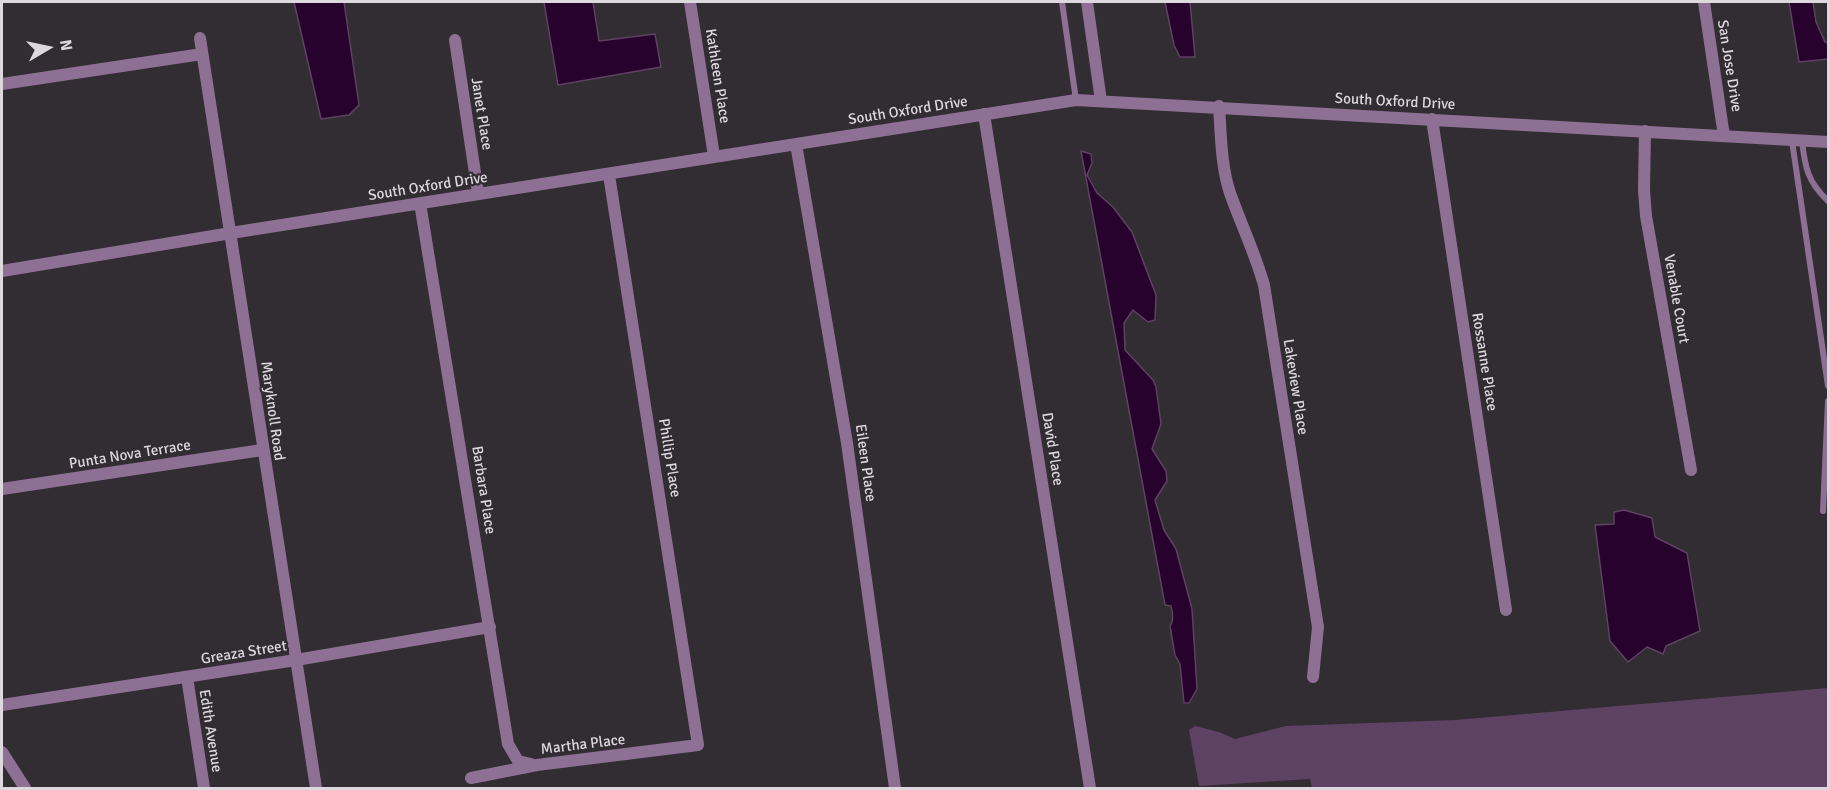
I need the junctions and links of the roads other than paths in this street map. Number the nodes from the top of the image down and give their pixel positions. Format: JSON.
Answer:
{"nodes":[{"id":1,"x":690,"y":2,"type":"edge"},
{"id":2,"x":1062,"y":2,"type":"edge"},
{"id":3,"x":1087,"y":2,"type":"edge"},
{"id":4,"x":1704,"y":2,"type":"edge"},
{"id":5,"x":200,"y":38,"type":"dead end"},
{"id":6,"x":455,"y":40,"type":"dead end"},
{"id":7,"x":202,"y":54,"type":"junction"},
{"id":8,"x":2,"y":84,"type":"edge"},
{"id":9,"x":1077,"y":100,"type":"junction"},
{"id":10,"x":1101,"y":101,"type":"junction"},
{"id":11,"x":1219,"y":106,"type":"junction"},
{"id":12,"x":984,"y":114,"type":"junction"},
{"id":13,"x":1432,"y":119,"type":"junction"},
{"id":14,"x":1645,"y":131,"type":"junction"},
{"id":15,"x":1724,"y":136,"type":"junction"},
{"id":16,"x":1797,"y":140,"type":"junction"},
{"id":17,"x":1828,"y":142,"type":"edge"},
{"id":18,"x":796,"y":144,"type":"junction"},
{"id":19,"x":714,"y":156,"type":"junction"},
{"id":20,"x":609,"y":175,"type":"junction"},
{"id":21,"x":478,"y":194,"type":"junction"},
{"id":22,"x":1828,"y":201,"type":"edge"},
{"id":23,"x":420,"y":203,"type":"junction"},
{"id":24,"x":231,"y":233,"type":"junction"},
{"id":25,"x":2,"y":271,"type":"edge"},
{"id":26,"x":1828,"y":386,"type":"edge"},
{"id":27,"x":1828,"y":400,"type":"edge"},
{"id":28,"x":262,"y":450,"type":"junction"},
{"id":29,"x":1691,"y":470,"type":"dead end"},
{"id":30,"x":2,"y":489,"type":"edge"},
{"id":31,"x":1823,"y":511,"type":"dead end"},
{"id":32,"x":1506,"y":610,"type":"dead end"},
{"id":33,"x":490,"y":627,"type":"junction"},
{"id":34,"x":296,"y":660,"type":"junction"},
{"id":35,"x":187,"y":677,"type":"junction"},
{"id":36,"x":1313,"y":677,"type":"dead end"},
{"id":37,"x":2,"y":705,"type":"edge"},
{"id":38,"x":698,"y":745,"type":"joint"},
{"id":39,"x":2,"y":752,"type":"edge"},
{"id":40,"x":537,"y":765,"type":"junction"},
{"id":41,"x":471,"y":778,"type":"dead end"},
{"id":42,"x":25,"y":789,"type":"edge"},
{"id":43,"x":204,"y":789,"type":"edge"},
{"id":44,"x":316,"y":789,"type":"edge"},
{"id":45,"x":895,"y":789,"type":"edge"},
{"id":46,"x":1090,"y":789,"type":"edge"}],
"edges":[{"from":1,"to":19,"type":"street","name":"Kathleen Place"},
{"from":2,"to":9,"type":"lane"},
{"from":3,"to":10,"type":"street"},
{"from":4,"to":15,"type":"street","name":"San Jose Drive"},
{"from":5,"to":7,"type":"street","name":"Maryknoll Road"},
{"from":6,"to":21,"type":"street","name":"Janet Place"},
{"from":7,"to":8,"type":"street"},
{"from":7,"to":24,"type":"street","name":"Maryknoll Road"},
{"from":9,"to":10,"type":"street","name":"South Oxford Drive"},
{"from":9,"to":12,"type":"street","name":"South Oxford Drive"},
{"from":10,"to":11,"type":"street","name":"South Oxford Drive"},
{"from":11,"to":13,"type":"street","name":"South Oxford Drive"},
{"from":11,"to":36,"type":"street","name":"Lakeview Place"},
{"from":12,"to":18,"type":"street","name":"South Oxford Drive"},
{"from":12,"to":46,"type":"street","name":"David Place"},
{"from":13,"to":14,"type":"street","name":"South Oxford Drive"},
{"from":13,"to":32,"type":"street","name":"Rossanne Place"},
{"from":14,"to":15,"type":"street","name":"South Oxford Drive"},
{"from":14,"to":29,"type":"street","name":"Venable Court"},
{"from":15,"to":16,"type":"street","name":"South Oxford Drive"},
{"from":16,"to":17,"type":"street","name":"South Oxford Drive"},
{"from":16,"to":22,"type":"lane"},
{"from":16,"to":26,"type":"lane"},
{"from":18,"to":19,"type":"street","name":"South Oxford Drive"},
{"from":18,"to":45,"type":"street","name":"Eileen Place"},
{"from":19,"to":20,"type":"street","name":"South Oxford Drive"},
{"from":20,"to":21,"type":"street","name":"South Oxford Drive"},
{"from":20,"to":38,"type":"street","name":"Phillip Place"},
{"from":21,"to":23,"type":"street","name":"South Oxford Drive"},
{"from":23,"to":24,"type":"street","name":"South Oxford Drive"},
{"from":23,"to":33,"type":"street","name":"Barbara Place"},
{"from":24,"to":25,"type":"street","name":"South Oxford Drive"},
{"from":24,"to":28,"type":"street","name":"Maryknoll Road"},
{"from":27,"to":31,"type":"lane"},
{"from":28,"to":30,"type":"street","name":"Punta Nova Terrace"},
{"from":28,"to":34,"type":"street","name":"Maryknoll Road"},
{"from":33,"to":34,"type":"street","name":"Greaza Street"},
{"from":33,"to":40,"type":"street","name":"Barbara Place"},
{"from":34,"to":35,"type":"street","name":"Greaza Street"},
{"from":34,"to":44,"type":"street","name":"Maryknoll Road"},
{"from":35,"to":37,"type":"street","name":"Greaza Street"},
{"from":35,"to":43,"type":"street","name":"Edith Avenue"},
{"from":38,"to":40,"type":"street","name":"Martha Place"},
{"from":39,"to":42,"type":"street"},
{"from":40,"to":41,"type":"street","name":"Martha Place"}]}
